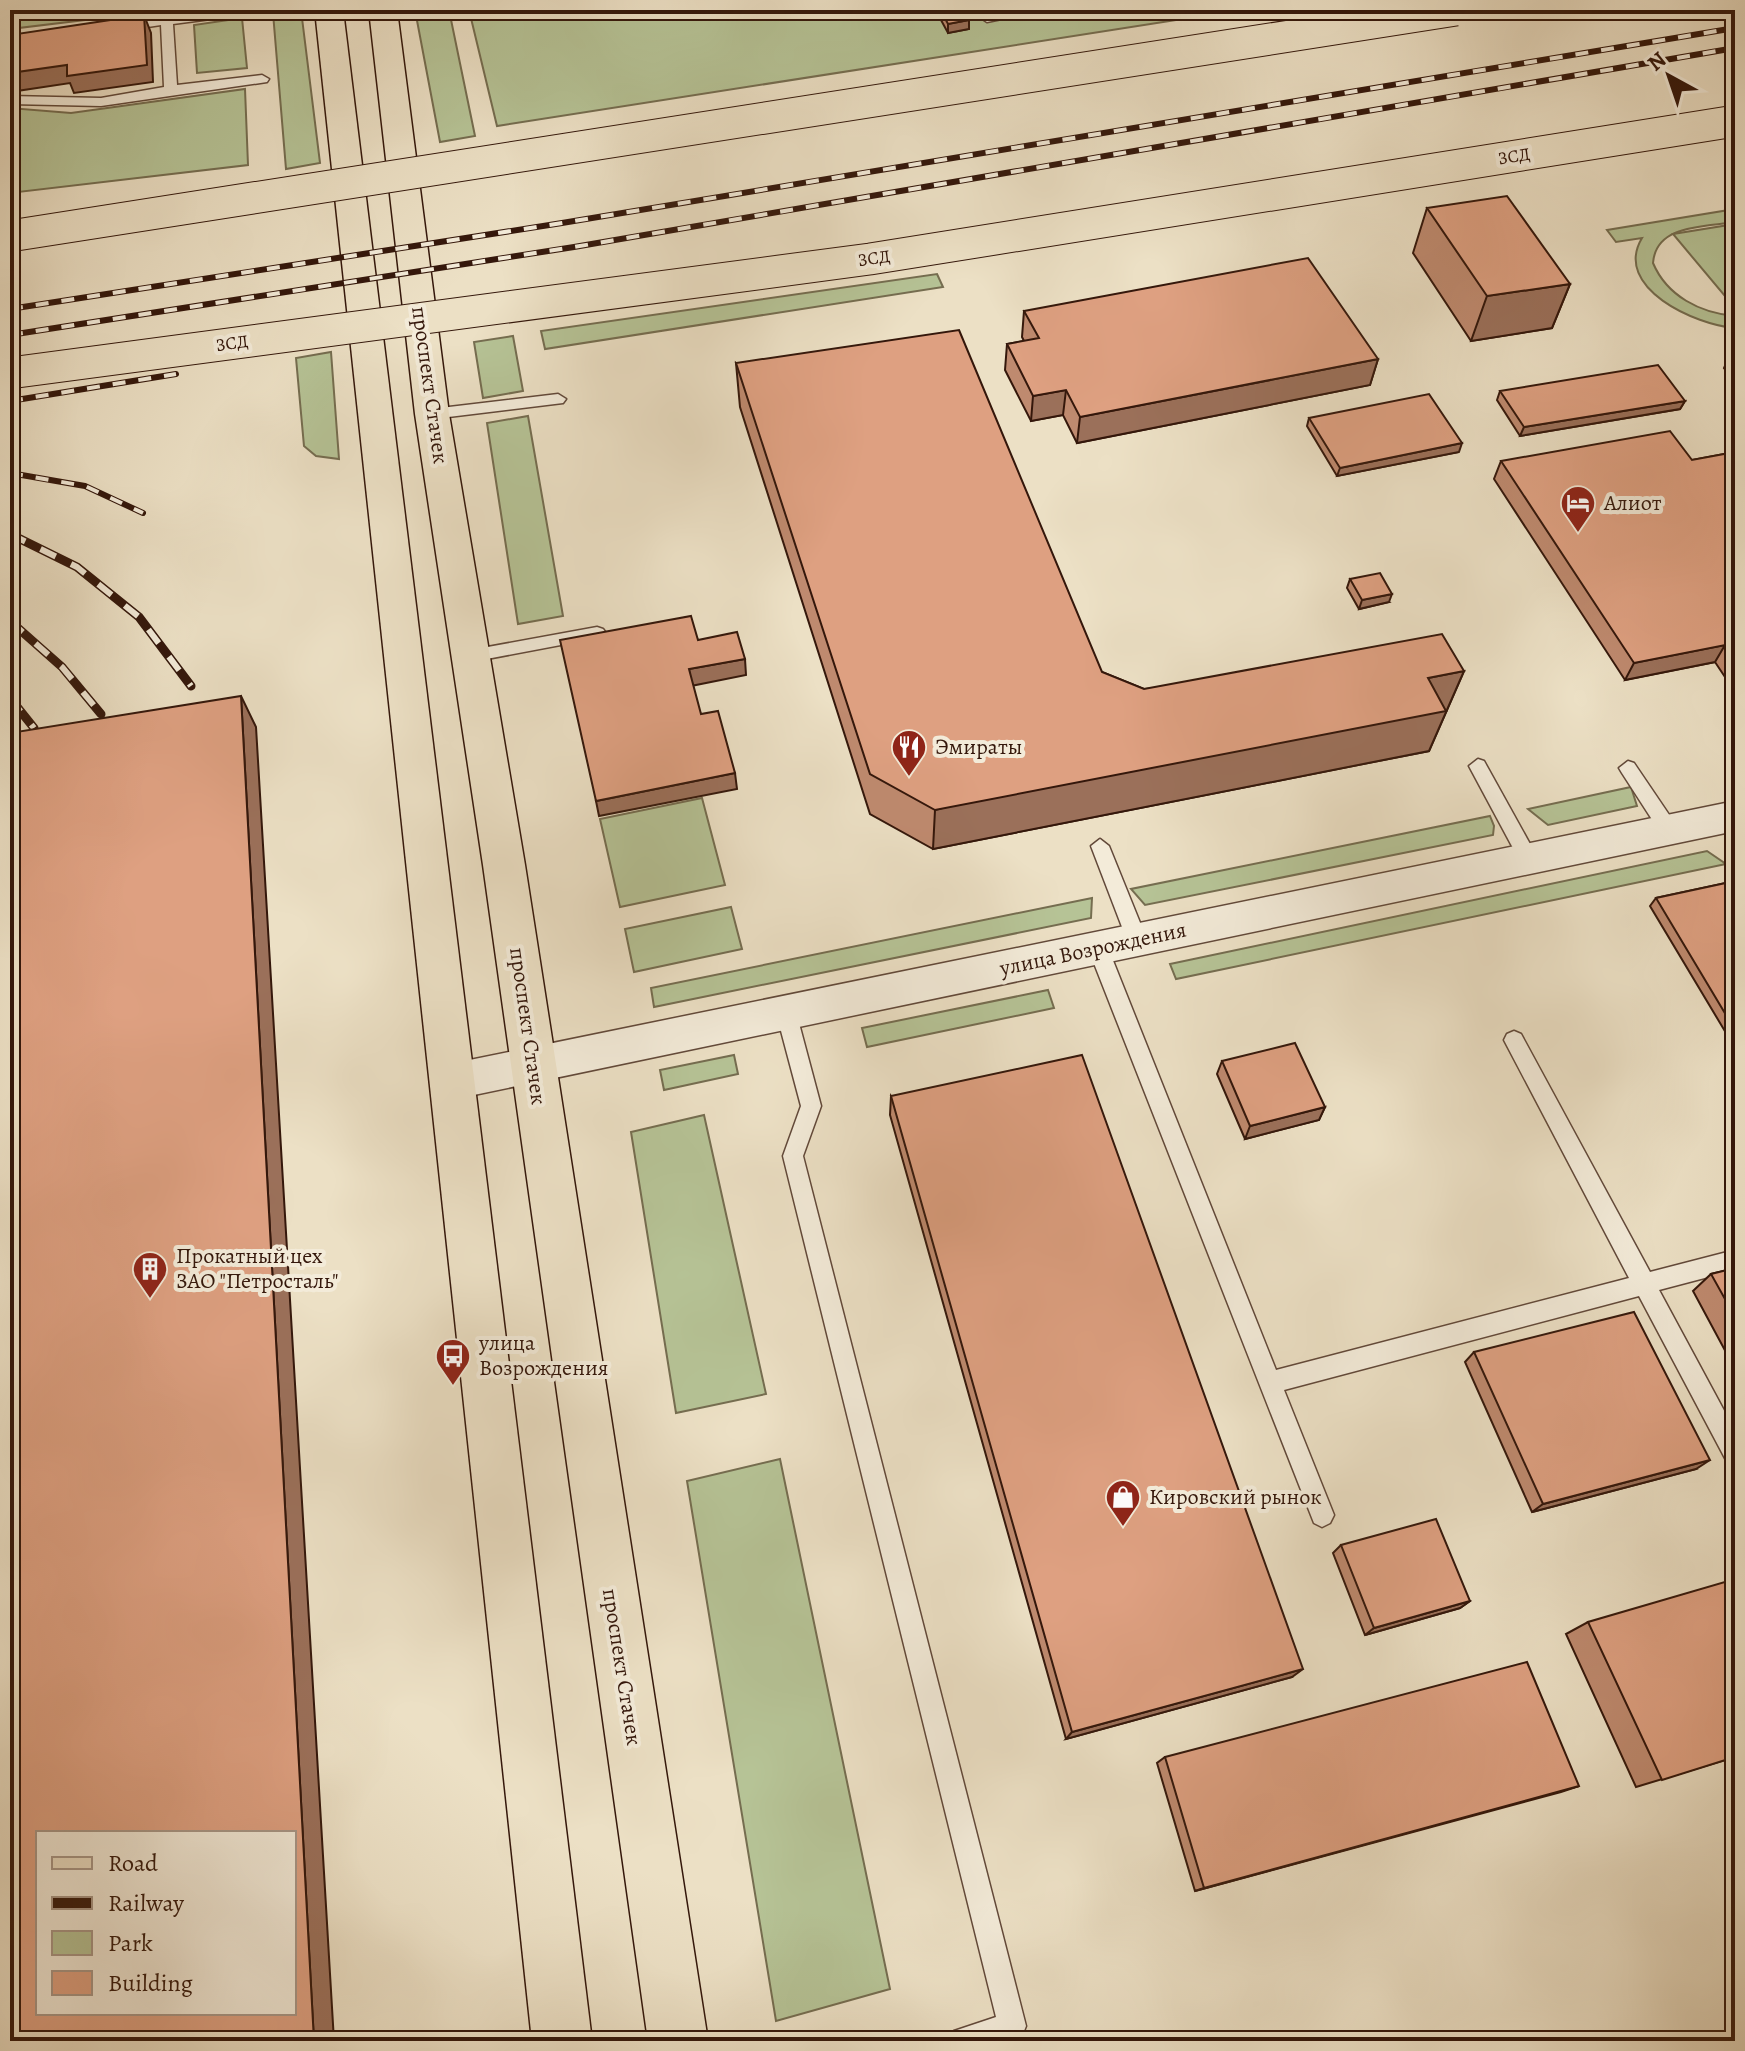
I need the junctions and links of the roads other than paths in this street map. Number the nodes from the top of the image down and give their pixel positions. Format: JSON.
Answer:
{"nodes":[{"id":1,"x":249,"y":10,"type":"edge"},
{"id":2,"x":329,"y":10,"type":"edge"},
{"id":3,"x":383,"y":10,"type":"edge"},
{"id":4,"x":1041,"y":10,"type":"edge"},
{"id":5,"x":1456,"y":10,"type":"edge"},
{"id":6,"x":987,"y":18,"type":"dead end"},
{"id":7,"x":167,"y":21,"type":"junction"},
{"id":8,"x":107,"y":29,"type":"edge"},
{"id":9,"x":262,"y":79,"type":"dead end"},
{"id":10,"x":171,"y":90,"type":"junction"},
{"id":11,"x":10,"y":100,"type":"edge"},
{"id":12,"x":1735,"y":121,"type":"edge"},
{"id":13,"x":10,"y":236,"type":"edge"},
{"id":14,"x":10,"y":373,"type":"edge"},
{"id":15,"x":558,"y":399,"type":"dead end"},
{"id":16,"x":432,"y":414,"type":"junction"},
{"id":17,"x":597,"y":633,"type":"edge"},
{"id":18,"x":471,"y":656,"type":"junction"},
{"id":19,"x":1478,"y":766,"type":"dead end"},
{"id":20,"x":1628,"y":768,"type":"dead end"},
{"id":21,"x":1734,"y":818,"type":"edge"},
{"id":22,"x":1669,"y":830,"type":"junction"},
{"id":23,"x":1100,"y":846,"type":"dead end"},
{"id":24,"x":1528,"y":858,"type":"junction"},
{"id":25,"x":1137,"y":940,"type":"junction"},
{"id":26,"x":1098,"y":948,"type":"junction"},
{"id":27,"x":786,"y":1012,"type":"junction"},
{"id":28,"x":1514,"y":1040,"type":"dead end"},
{"id":29,"x":534,"y":1065,"type":"junction"},
{"id":30,"x":450,"y":1082,"type":"junction"},
{"id":31,"x":1735,"y":1260,"type":"edge"},
{"id":32,"x":1644,"y":1284,"type":"junction"},
{"id":33,"x":1270,"y":1383,"type":"junction"},
{"id":34,"x":1735,"y":1454,"type":"edge"},
{"id":35,"x":1322,"y":1515,"type":"dead end"},
{"id":36,"x":562,"y":2041,"type":"edge"},
{"id":37,"x":678,"y":2041,"type":"edge"},
{"id":38,"x":964,"y":2041,"type":"edge"}],
"edges":[{"from":1,"to":7,"type":"lane"},
{"from":2,"to":30,"type":"main road"},
{"from":3,"to":16,"type":"main road","name":"проспект Стачек"},
{"from":4,"to":6,"type":"lane"},
{"from":5,"to":13,"type":"main road","bridge":true},
{"from":7,"to":8,"type":"lane"},
{"from":7,"to":10,"type":"lane"},
{"from":9,"to":10,"type":"lane"},
{"from":10,"to":11,"type":"lane"},
{"from":12,"to":14,"type":"main road","name":"ЗСД","bridge":true},
{"from":15,"to":16,"type":"lane"},
{"from":16,"to":18,"type":"main road","name":"проспект Стачек"},
{"from":17,"to":18,"type":"lane"},
{"from":18,"to":29,"type":"main road","name":"проспект Стачек"},
{"from":19,"to":24,"type":"lane"},
{"from":20,"to":22,"type":"lane"},
{"from":21,"to":22,"type":"street","name":"улица Возрождения"},
{"from":22,"to":24,"type":"street","name":"улица Возрождения"},
{"from":23,"to":25,"type":"lane"},
{"from":24,"to":25,"type":"street","name":"улица Возрождения"},
{"from":25,"to":26,"type":"street","name":"улица Возрождения"},
{"from":26,"to":27,"type":"street","name":"улица Возрождения"},
{"from":26,"to":33,"type":"lane"},
{"from":27,"to":29,"type":"street","name":"улица Возрождения"},
{"from":27,"to":38,"type":"lane"},
{"from":28,"to":32,"type":"lane"},
{"from":29,"to":30,"type":"street","name":"улица Возрождения"},
{"from":29,"to":37,"type":"main road","name":"проспект Стачек"},
{"from":30,"to":36,"type":"main road"},
{"from":31,"to":32,"type":"lane"},
{"from":32,"to":33,"type":"lane"},
{"from":32,"to":34,"type":"lane"},
{"from":33,"to":35,"type":"lane"}]}
